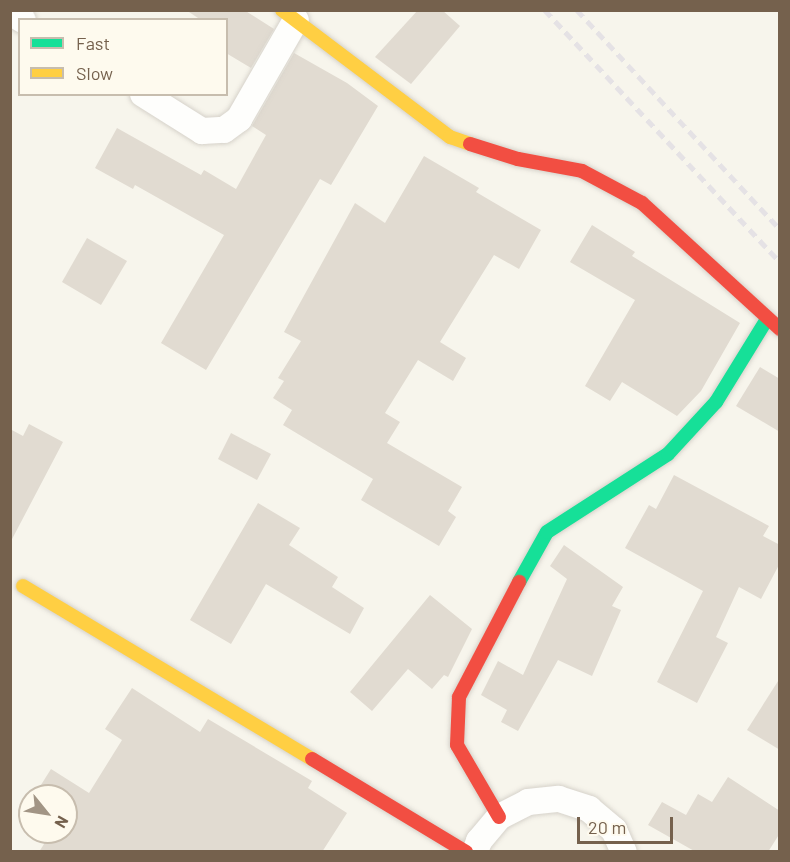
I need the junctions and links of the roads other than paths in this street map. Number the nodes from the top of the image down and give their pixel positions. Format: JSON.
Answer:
{"nodes":[{"id":1,"x":289,"y":15,"type":"edge"},
{"id":2,"x":146,"y":96,"type":"edge"},
{"id":3,"x":767,"y":319,"type":"junction"},
{"id":4,"x":780,"y":329,"type":"edge"},
{"id":5,"x":23,"y":586,"type":"dead end"},
{"id":6,"x":499,"y":817,"type":"junction"},
{"id":7,"x":466,"y":852,"type":"edge"},
{"id":8,"x":475,"y":852,"type":"edge"},
{"id":9,"x":624,"y":852,"type":"edge"}],
"edges":[{"from":1,"to":2,"type":"street"},
{"from":1,"to":3,"type":"street"},
{"from":3,"to":4,"type":"street"},
{"from":3,"to":6,"type":"street"},
{"from":5,"to":7,"type":"street"},
{"from":6,"to":8,"type":"street"},
{"from":6,"to":9,"type":"street"}]}
